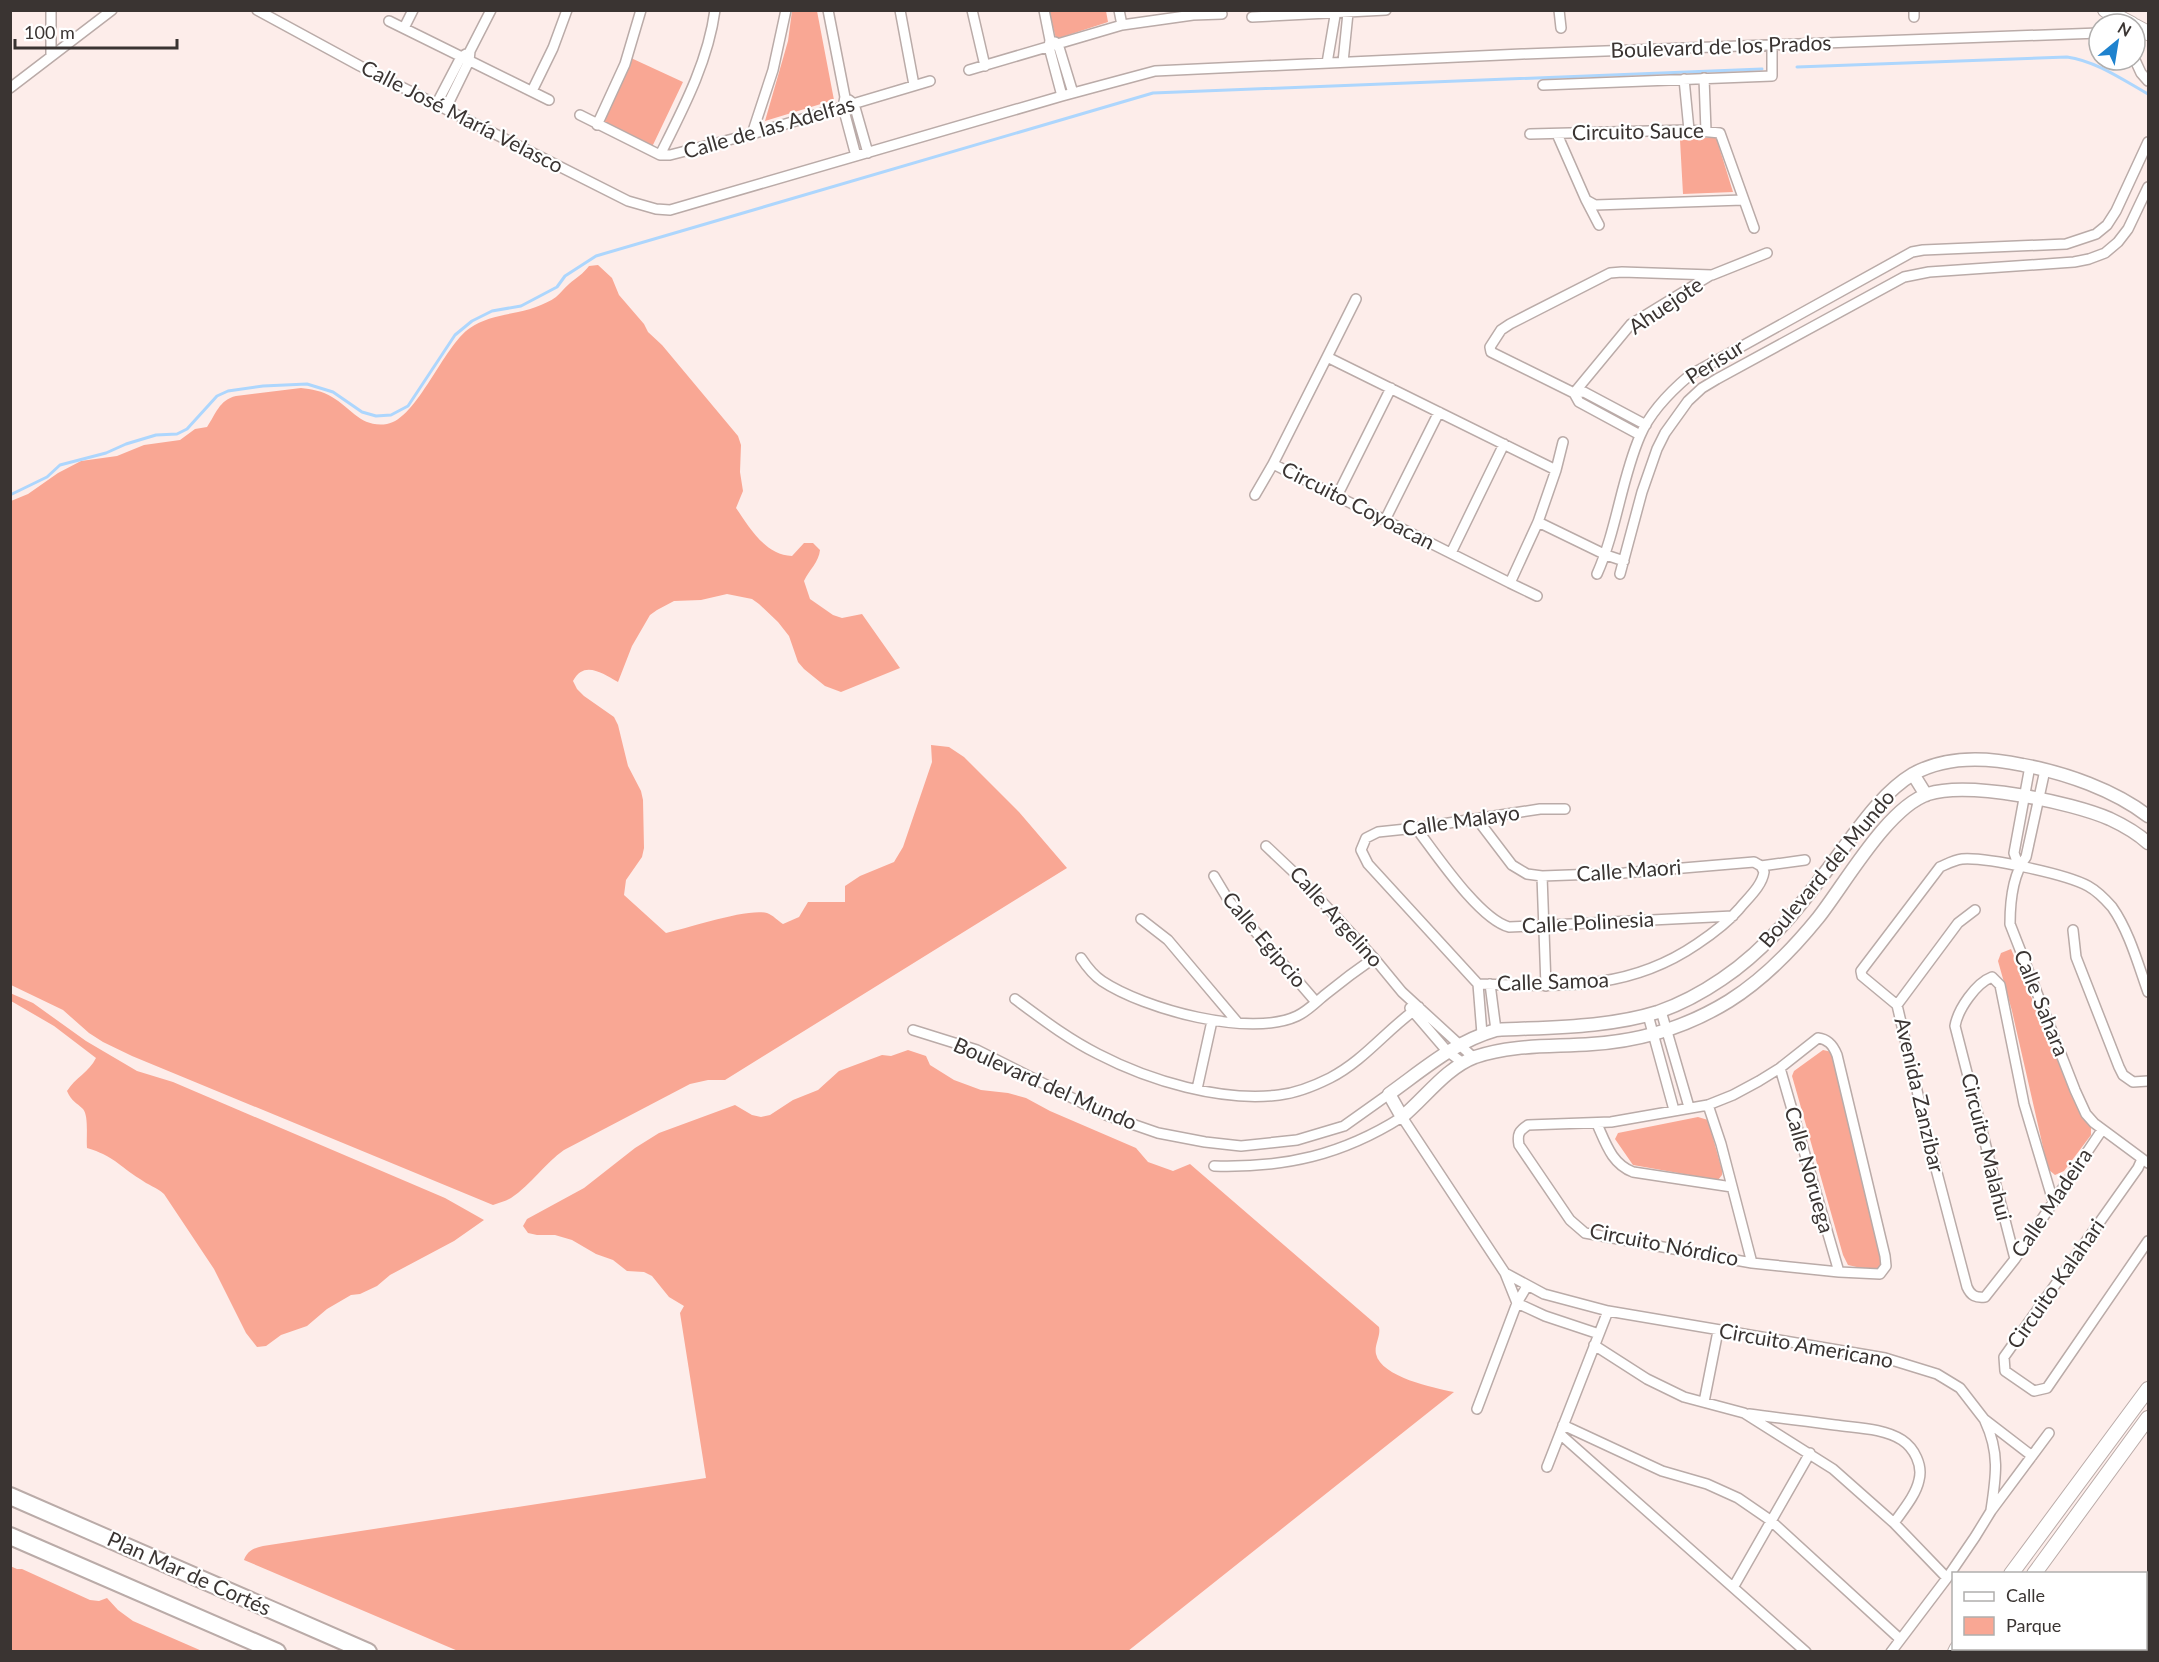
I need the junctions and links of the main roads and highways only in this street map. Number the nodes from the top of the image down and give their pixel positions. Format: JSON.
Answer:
{"nodes":[{"id":1,"x":2148,"y":1389,"type":"edge"},
{"id":2,"x":2148,"y":1418,"type":"edge"},
{"id":3,"x":10,"y":1496,"type":"edge"},
{"id":4,"x":13,"y":1541,"type":"edge"},
{"id":5,"x":2012,"y":1572,"type":"edge"},
{"id":6,"x":2035,"y":1572,"type":"edge"},
{"id":7,"x":277,"y":1652,"type":"edge"},
{"id":8,"x":368,"y":1652,"type":"edge"}],
"edges":[{"from":1,"to":5,"type":"main road"},
{"from":2,"to":6,"type":"main road"},
{"from":3,"to":8,"type":"highway","name":"Plan Mar de Cortés"},
{"from":4,"to":7,"type":"highway","name":"Plan Mar de Cortés"}]}
